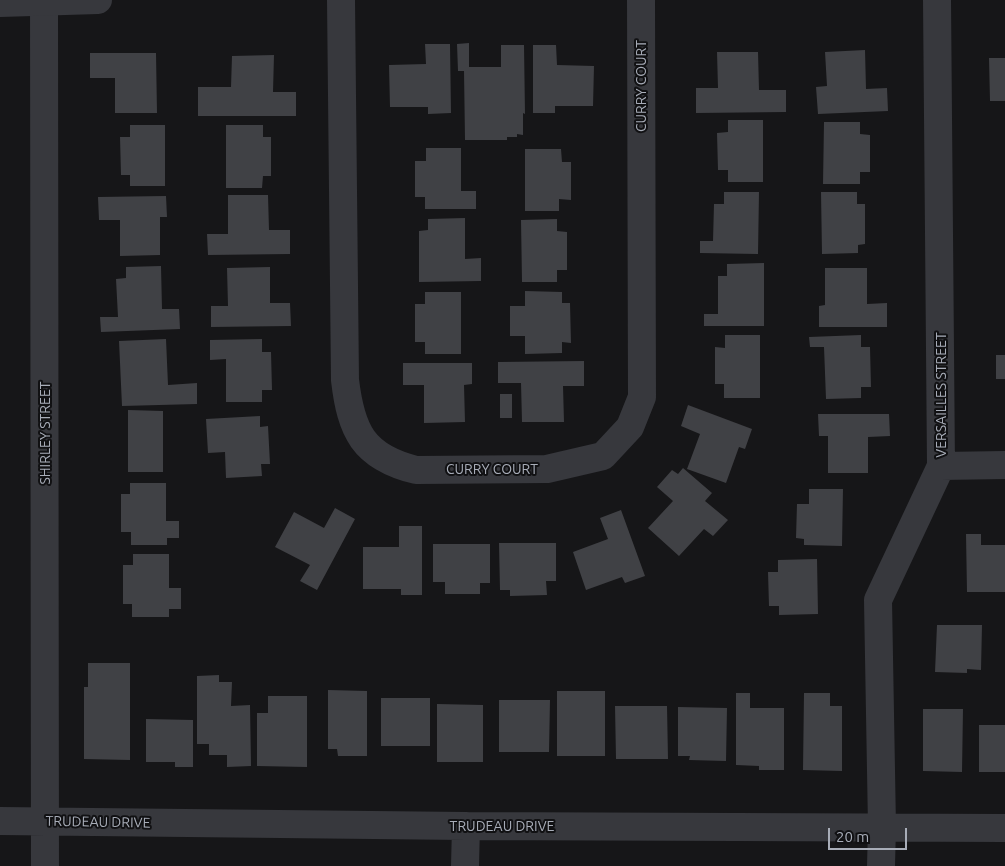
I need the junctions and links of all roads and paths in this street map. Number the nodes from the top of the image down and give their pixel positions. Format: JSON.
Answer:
{"nodes":[{"id":1,"x":98,"y":0,"type":"edge"},
{"id":2,"x":341,"y":0,"type":"edge"},
{"id":3,"x":641,"y":0,"type":"edge"},
{"id":4,"x":937,"y":0,"type":"edge"},
{"id":5,"x":44,"y":1,"type":"edge"},
{"id":6,"x":0,"y":3,"type":"edge"},
{"id":7,"x":942,"y":466,"type":"junction"},
{"id":8,"x":1005,"y":466,"type":"edge"},
{"id":9,"x":0,"y":821,"type":"edge"},
{"id":10,"x":45,"y":822,"type":"junction"},
{"id":11,"x":466,"y":826,"type":"junction"},
{"id":12,"x":882,"y":827,"type":"junction"},
{"id":13,"x":1005,"y":828,"type":"edge"},
{"id":14,"x":45,"y":866,"type":"edge"},
{"id":15,"x":465,"y":866,"type":"edge"},
{"id":16,"x":881,"y":866,"type":"edge"}],
"edges":[{"from":1,"to":5,"type":"street"},
{"from":2,"to":3,"type":"street","name":"CURRY COURT"},
{"from":4,"to":7,"type":"street","name":"VERSAILLES STREET"},
{"from":5,"to":6,"type":"street"},
{"from":5,"to":10,"type":"street","name":"SHIRLEY STREET"},
{"from":7,"to":8,"type":"street"},
{"from":7,"to":12,"type":"street","name":"VERSAILLES STREET"},
{"from":9,"to":10,"type":"street","name":"TRUDEAU DRIVE"},
{"from":10,"to":11,"type":"street","name":"TRUDEAU DRIVE"},
{"from":10,"to":14,"type":"street","name":"SHIRLEY STREET"},
{"from":11,"to":12,"type":"street","name":"TRUDEAU DRIVE"},
{"from":11,"to":15,"type":"street"},
{"from":12,"to":13,"type":"street","name":"TRUDEAU DRIVE"},
{"from":12,"to":16,"type":"street","name":"VERSAILLES STREET"}]}
